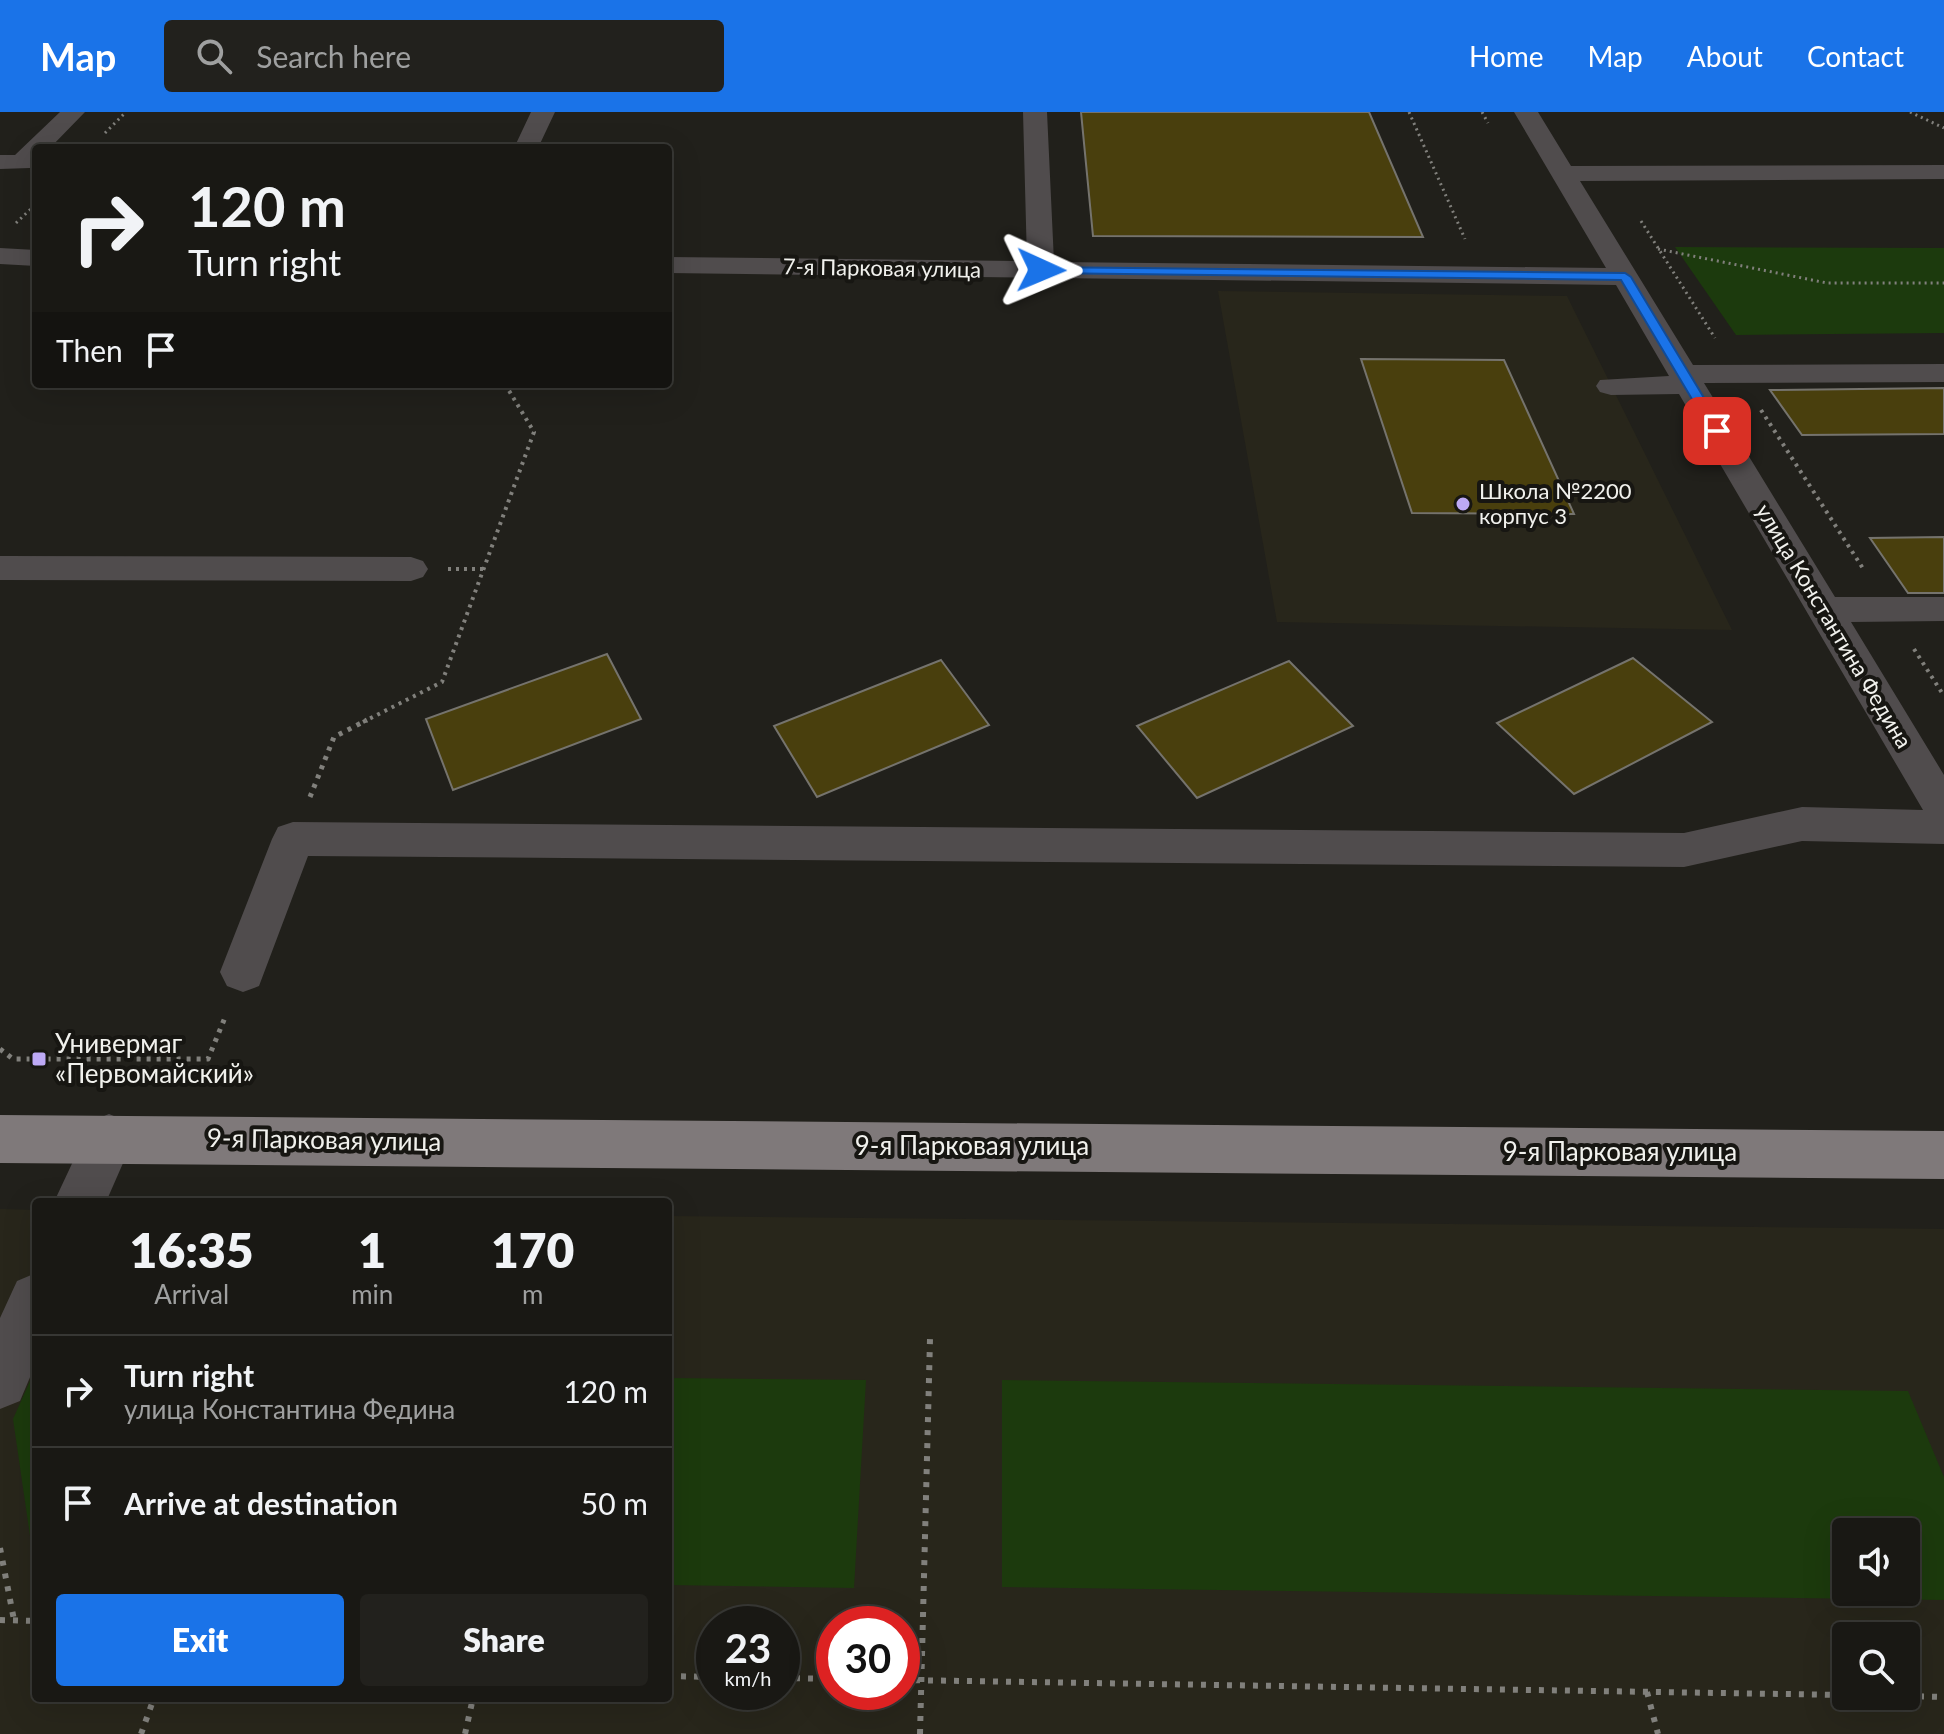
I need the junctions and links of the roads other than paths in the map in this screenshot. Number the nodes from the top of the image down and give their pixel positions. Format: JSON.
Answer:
{"nodes":[{"id":1,"x":73,"y":112,"type":"edge"},
{"id":2,"x":543,"y":112,"type":"edge"},
{"id":3,"x":1035,"y":112,"type":"edge"},
{"id":4,"x":1526,"y":112,"type":"edge"},
{"id":5,"x":40,"y":144,"type":"edge"},
{"id":6,"x":528,"y":144,"type":"edge"},
{"id":7,"x":32,"y":152,"type":"edge"},
{"id":8,"x":0,"y":162,"type":"edge"},
{"id":9,"x":1944,"y":172,"type":"edge"},
{"id":10,"x":1564,"y":174,"type":"junction"},
{"id":11,"x":0,"y":256,"type":"edge"},
{"id":12,"x":32,"y":258,"type":"edge"},
{"id":13,"x":672,"y":265,"type":"edge"},
{"id":14,"x":1041,"y":270,"type":"junction"},
{"id":15,"x":1625,"y":277,"type":"junction"},
{"id":16,"x":1944,"y":373,"type":"edge"},
{"id":17,"x":1687,"y":380,"type":"junction"},
{"id":18,"x":1611,"y":386,"type":"dead end"},
{"id":19,"x":0,"y":568,"type":"edge"},
{"id":20,"x":411,"y":569,"type":"dead end"},
{"id":21,"x":1944,"y":609,"type":"edge"},
{"id":22,"x":1824,"y":610,"type":"junction"},
{"id":23,"x":1944,"y":810,"type":"edge"},
{"id":24,"x":1944,"y":827,"type":"edge"},
{"id":25,"x":243,"y":972,"type":"dead end"},
{"id":26,"x":109,"y":1138,"type":"junction"},
{"id":27,"x":0,"y":1139,"type":"edge"},
{"id":28,"x":1944,"y":1155,"type":"edge"},
{"id":29,"x":82,"y":1198,"type":"edge"},
{"id":30,"x":32,"y":1309,"type":"edge"},
{"id":31,"x":0,"y":1381,"type":"edge"}],
"edges":[{"from":1,"to":5,"type":"street"},
{"from":2,"to":6,"type":"street"},
{"from":3,"to":14,"type":"street"},
{"from":4,"to":10,"type":"street","name":"улица Константина Федина"},
{"from":7,"to":8,"type":"street"},
{"from":9,"to":10,"type":"street"},
{"from":10,"to":15,"type":"street","name":"улица Константина Федина"},
{"from":11,"to":12,"type":"street"},
{"from":13,"to":14,"type":"street","name":"7-я Парковая улица"},
{"from":14,"to":15,"type":"street","name":"7-я Парковая улица"},
{"from":15,"to":17,"type":"street","name":"улица Константина Федина"},
{"from":16,"to":17,"type":"street"},
{"from":17,"to":18,"type":"street"},
{"from":17,"to":22,"type":"street","name":"улица Константина Федина"},
{"from":19,"to":20,"type":"street"},
{"from":21,"to":22,"type":"street"},
{"from":22,"to":23,"type":"street","name":"улица Константина Федина"},
{"from":24,"to":25,"type":"street"},
{"from":26,"to":27,"type":"main road","name":"9-я Парковая улица"},
{"from":26,"to":28,"type":"main road","name":"9-я Парковая улица"},
{"from":26,"to":29,"type":"street"},
{"from":30,"to":31,"type":"street"}]}
